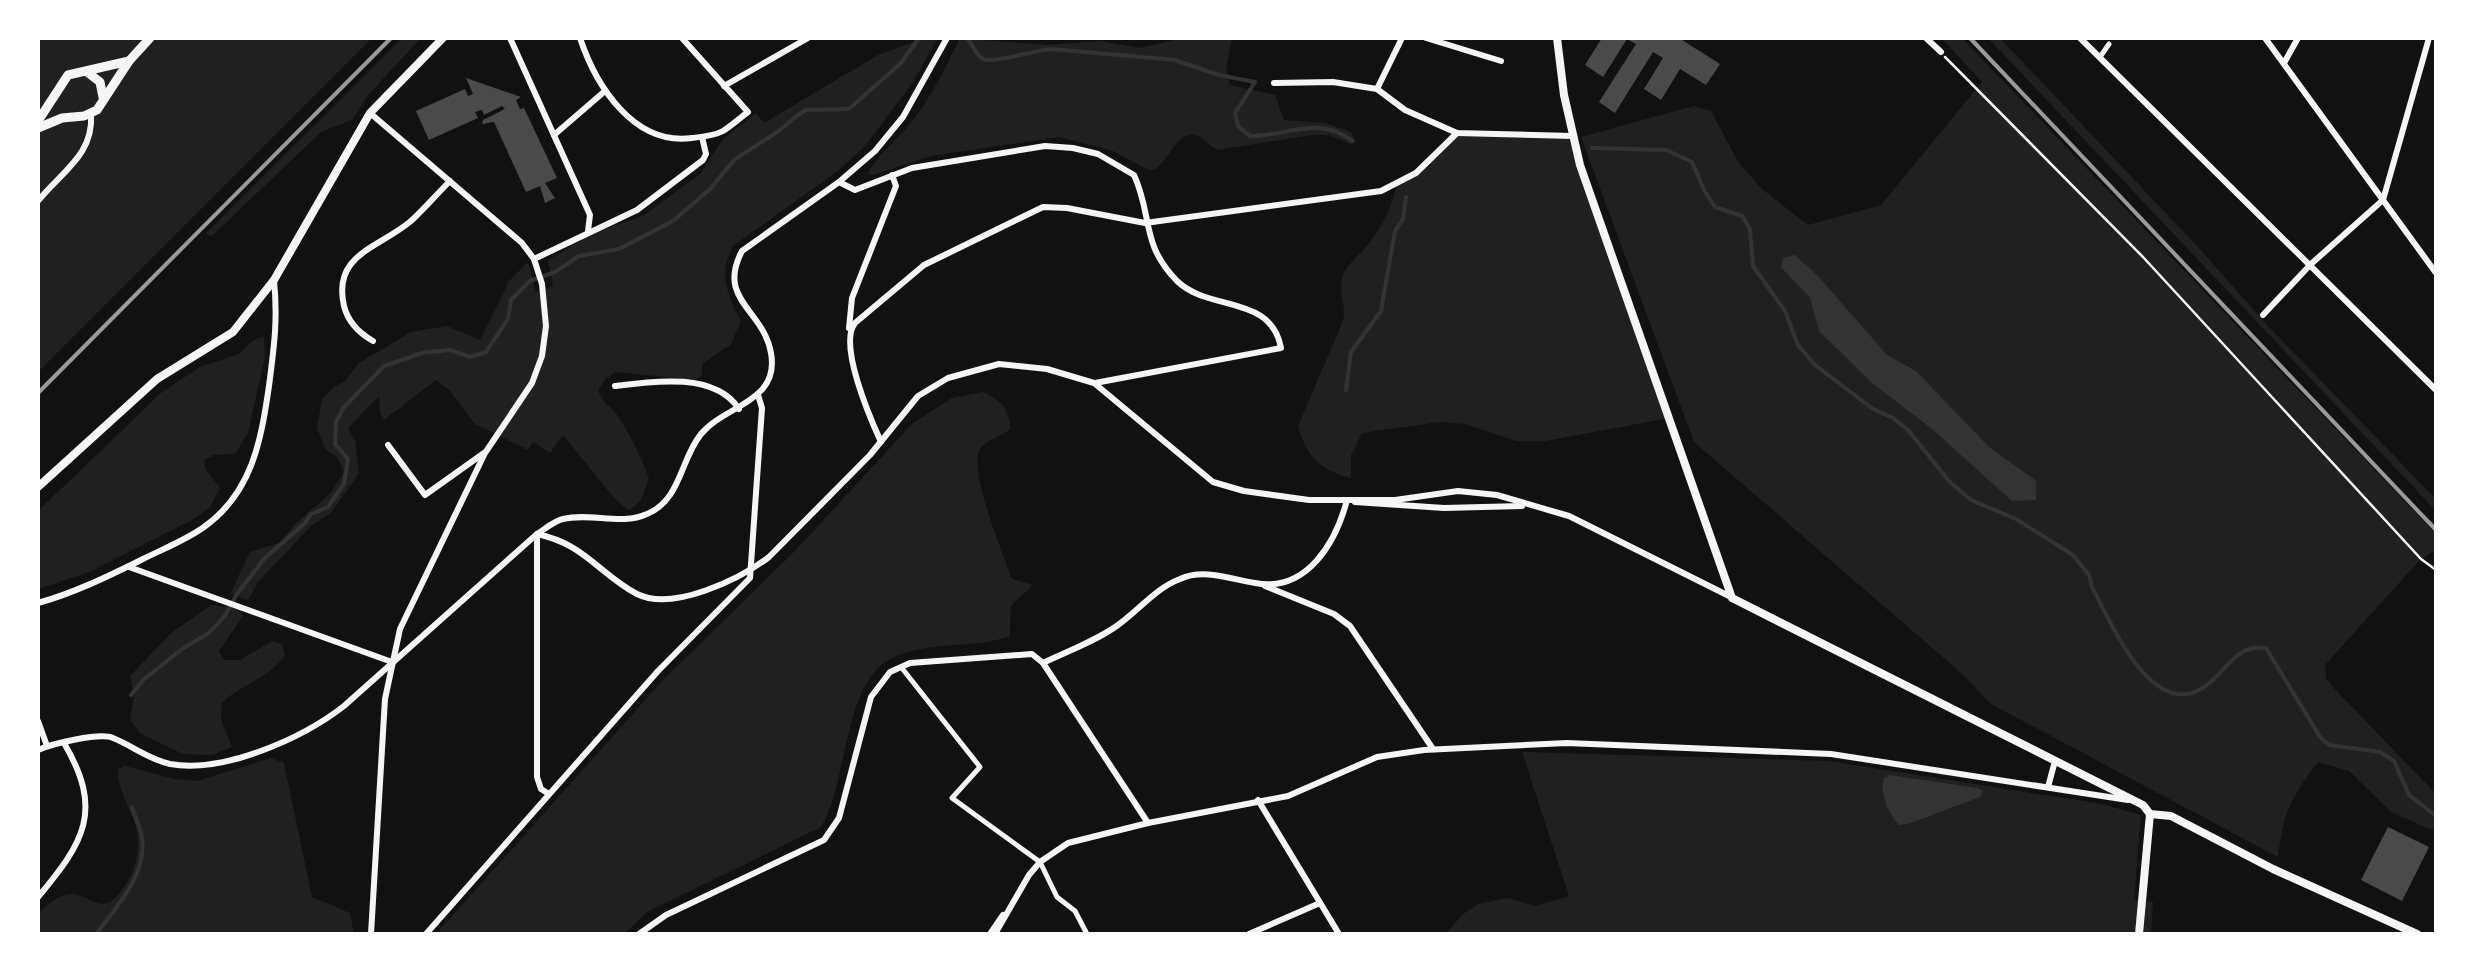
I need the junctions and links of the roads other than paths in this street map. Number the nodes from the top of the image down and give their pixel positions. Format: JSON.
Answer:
{"nodes":[{"id":1,"x":150,"y":38,"type":"edge"},
{"id":2,"x":443,"y":38,"type":"edge"},
{"id":3,"x":510,"y":38,"type":"edge"},
{"id":4,"x":580,"y":38,"type":"edge"},
{"id":5,"x":682,"y":38,"type":"edge"},
{"id":6,"x":808,"y":38,"type":"edge"},
{"id":7,"x":946,"y":38,"type":"edge"},
{"id":8,"x":1402,"y":38,"type":"edge"},
{"id":9,"x":1426,"y":38,"type":"edge"},
{"id":10,"x":1557,"y":38,"type":"edge"},
{"id":11,"x":1926,"y":38,"type":"edge"},
{"id":12,"x":2080,"y":38,"type":"edge"},
{"id":13,"x":2265,"y":38,"type":"edge"},
{"id":14,"x":2298,"y":38,"type":"edge"},
{"id":15,"x":2429,"y":38,"type":"edge"},
{"id":16,"x":2109,"y":44,"type":"dead end"},
{"id":17,"x":1941,"y":52,"type":"road end"},
{"id":18,"x":2100,"y":57,"type":"junction"},
{"id":19,"x":129,"y":61,"type":"junction"},
{"id":20,"x":1500,"y":61,"type":"dead end"},
{"id":21,"x":2284,"y":64,"type":"junction"},
{"id":22,"x":87,"y":72,"type":"junction"},
{"id":23,"x":1274,"y":83,"type":"dead end"},
{"id":24,"x":724,"y":86,"type":"junction"},
{"id":25,"x":1377,"y":89,"type":"junction"},
{"id":26,"x":605,"y":91,"type":"junction"},
{"id":27,"x":59,"y":92,"type":"junction"},
{"id":28,"x":103,"y":100,"type":"junction"},
{"id":29,"x":91,"y":114,"type":"junction"},
{"id":30,"x":370,"y":114,"type":"junction"},
{"id":31,"x":76,"y":116,"type":"junction"},
{"id":32,"x":38,"y":125,"type":"edge"},
{"id":33,"x":1457,"y":133,"type":"junction"},
{"id":34,"x":554,"y":135,"type":"junction"},
{"id":35,"x":1573,"y":136,"type":"junction"},
{"id":36,"x":702,"y":137,"type":"junction"},
{"id":37,"x":892,"y":174,"type":"junction"},
{"id":38,"x":450,"y":181,"type":"junction"},
{"id":39,"x":839,"y":182,"type":"junction"},
{"id":40,"x":2383,"y":200,"type":"junction"},
{"id":41,"x":38,"y":201,"type":"edge"},
{"id":42,"x":1145,"y":224,"type":"junction"},
{"id":43,"x":588,"y":231,"type":"junction"},
{"id":44,"x":534,"y":260,"type":"junction"},
{"id":45,"x":2311,"y":264,"type":"junction"},
{"id":46,"x":2436,"y":273,"type":"edge"},
{"id":47,"x":274,"y":280,"type":"junction"},
{"id":48,"x":2263,"y":315,"type":"dead end"},
{"id":49,"x":850,"y":329,"type":"junction"},
{"id":50,"x":374,"y":340,"type":"dead end"},
{"id":51,"x":1094,"y":383,"type":"junction"},
{"id":52,"x":614,"y":386,"type":"dead end"},
{"id":53,"x":2436,"y":390,"type":"edge"},
{"id":54,"x":758,"y":395,"type":"junction"},
{"id":55,"x":738,"y":409,"type":"junction"},
{"id":56,"x":880,"y":442,"type":"junction"},
{"id":57,"x":388,"y":445,"type":"dead end"},
{"id":58,"x":485,"y":453,"type":"junction"},
{"id":59,"x":38,"y":487,"type":"edge"},
{"id":60,"x":1347,"y":500,"type":"junction"},
{"id":61,"x":1548,"y":510,"type":"junction"},
{"id":62,"x":537,"y":534,"type":"junction"},
{"id":63,"x":128,"y":566,"type":"junction"},
{"id":64,"x":751,"y":569,"type":"junction"},
{"id":65,"x":1260,"y":584,"type":"junction"},
{"id":66,"x":1732,"y":598,"type":"junction"},
{"id":67,"x":38,"y":603,"type":"edge"},
{"id":68,"x":392,"y":662,"type":"junction"},
{"id":69,"x":1043,"y":663,"type":"junction"},
{"id":70,"x":900,"y":666,"type":"junction"},
{"id":71,"x":38,"y":721,"type":"edge"},
{"id":72,"x":64,"y":743,"type":"junction"},
{"id":73,"x":47,"y":746,"type":"junction"},
{"id":74,"x":38,"y":750,"type":"edge"},
{"id":75,"x":1434,"y":750,"type":"junction"},
{"id":76,"x":2055,"y":761,"type":"junction"},
{"id":77,"x":2048,"y":787,"type":"junction"},
{"id":78,"x":549,"y":794,"type":"junction"},
{"id":79,"x":1258,"y":800,"type":"junction"},
{"id":80,"x":2134,"y":801,"type":"junction"},
{"id":81,"x":2150,"y":814,"type":"junction"},
{"id":82,"x":1148,"y":823,"type":"junction"},
{"id":83,"x":1040,"y":862,"type":"junction"},
{"id":84,"x":38,"y":897,"type":"edge"},
{"id":85,"x":1320,"y":903,"type":"junction"},
{"id":86,"x":371,"y":934,"type":"edge"},
{"id":87,"x":426,"y":934,"type":"edge"},
{"id":88,"x":638,"y":934,"type":"edge"},
{"id":89,"x":993,"y":934,"type":"edge"},
{"id":90,"x":1086,"y":934,"type":"edge"},
{"id":91,"x":1249,"y":934,"type":"edge"},
{"id":92,"x":1339,"y":934,"type":"edge"},
{"id":93,"x":2139,"y":934,"type":"edge"},
{"id":94,"x":2417,"y":934,"type":"edge"}],
"edges":[{"from":1,"to":19,"type":"main road"},
{"from":2,"to":30,"type":"street"},
{"from":3,"to":34,"type":"street"},
{"from":4,"to":26,"type":"street"},
{"from":5,"to":24,"type":"street"},
{"from":6,"to":24,"type":"street"},
{"from":7,"to":39,"type":"street"},
{"from":8,"to":25,"type":"street"},
{"from":9,"to":20,"type":"street"},
{"from":10,"to":35,"type":"street"},
{"from":11,"to":17,"type":"street"},
{"from":12,"to":18,"type":"street"},
{"from":13,"to":21,"type":"street"},
{"from":14,"to":21,"type":"street"},
{"from":15,"to":40,"type":"street"},
{"from":16,"to":18,"type":"street"},
{"from":18,"to":45,"type":"street"},
{"from":19,"to":22,"type":"main road"},
{"from":19,"to":28,"type":"main road"},
{"from":21,"to":40,"type":"street"},
{"from":22,"to":27,"type":"main road"},
{"from":22,"to":28,"type":"main road"},
{"from":23,"to":25,"type":"street"},
{"from":24,"to":36,"type":"street"},
{"from":25,"to":33,"type":"street"},
{"from":26,"to":34,"type":"street"},
{"from":26,"to":36,"type":"street"},
{"from":27,"to":31,"type":"main road"},
{"from":27,"to":32,"type":"main road"},
{"from":28,"to":29,"type":"main road"},
{"from":29,"to":31,"type":"main road"},
{"from":29,"to":41,"type":"street"},
{"from":30,"to":38,"type":"street"},
{"from":30,"to":47,"type":"street"},
{"from":31,"to":32,"type":"main road"},
{"from":33,"to":35,"type":"street"},
{"from":33,"to":42,"type":"street"},
{"from":34,"to":43,"type":"street"},
{"from":35,"to":66,"type":"street"},
{"from":36,"to":43,"type":"street"},
{"from":37,"to":39,"type":"street"},
{"from":37,"to":42,"type":"street"},
{"from":37,"to":49,"type":"street"},
{"from":38,"to":44,"type":"street"},
{"from":38,"to":50,"type":"street"},
{"from":39,"to":54,"type":"street"},
{"from":40,"to":45,"type":"street"},
{"from":40,"to":46,"type":"street"},
{"from":42,"to":49,"type":"street"},
{"from":42,"to":51,"type":"street"},
{"from":43,"to":44,"type":"street"},
{"from":44,"to":58,"type":"street"},
{"from":45,"to":48,"type":"street"},
{"from":45,"to":53,"type":"street"},
{"from":47,"to":59,"type":"street"},
{"from":47,"to":63,"type":"street"},
{"from":49,"to":56,"type":"street"},
{"from":51,"to":56,"type":"street"},
{"from":51,"to":60,"type":"street"},
{"from":52,"to":55,"type":"street"},
{"from":54,"to":55,"type":"street"},
{"from":54,"to":64,"type":"street"},
{"from":55,"to":62,"type":"street"},
{"from":56,"to":64,"type":"street"},
{"from":57,"to":58,"type":"street"},
{"from":58,"to":68,"type":"street"},
{"from":60,"to":61,"type":"street"},
{"from":60,"to":61,"type":"street"},
{"from":60,"to":65,"type":"street"},
{"from":61,"to":66,"type":"street"},
{"from":62,"to":64,"type":"street"},
{"from":62,"to":68,"type":"street"},
{"from":62,"to":78,"type":"street"},
{"from":63,"to":67,"type":"street"},
{"from":63,"to":68,"type":"street"},
{"from":64,"to":78,"type":"street"},
{"from":65,"to":69,"type":"street"},
{"from":65,"to":75,"type":"street"},
{"from":66,"to":76,"type":"street"},
{"from":68,"to":72,"type":"street"},
{"from":68,"to":86,"type":"street"},
{"from":69,"to":70,"type":"street"},
{"from":69,"to":82,"type":"street"},
{"from":70,"to":83,"type":"street"},
{"from":70,"to":88,"type":"street"},
{"from":71,"to":73,"type":"street"},
{"from":72,"to":73,"type":"street"},
{"from":72,"to":84,"type":"street"},
{"from":73,"to":74,"type":"street"},
{"from":75,"to":77,"type":"street"},
{"from":75,"to":79,"type":"street"},
{"from":76,"to":77,"type":"street"},
{"from":76,"to":80,"type":"street"},
{"from":77,"to":80,"type":"street"},
{"from":78,"to":87,"type":"street"},
{"from":79,"to":82,"type":"street"},
{"from":79,"to":85,"type":"street"},
{"from":80,"to":81,"type":"street"},
{"from":81,"to":93,"type":"street"},
{"from":81,"to":94,"type":"street"},
{"from":82,"to":83,"type":"street"},
{"from":83,"to":89,"type":"street"},
{"from":83,"to":90,"type":"street"},
{"from":85,"to":91,"type":"street"},
{"from":85,"to":92,"type":"street"}]}
